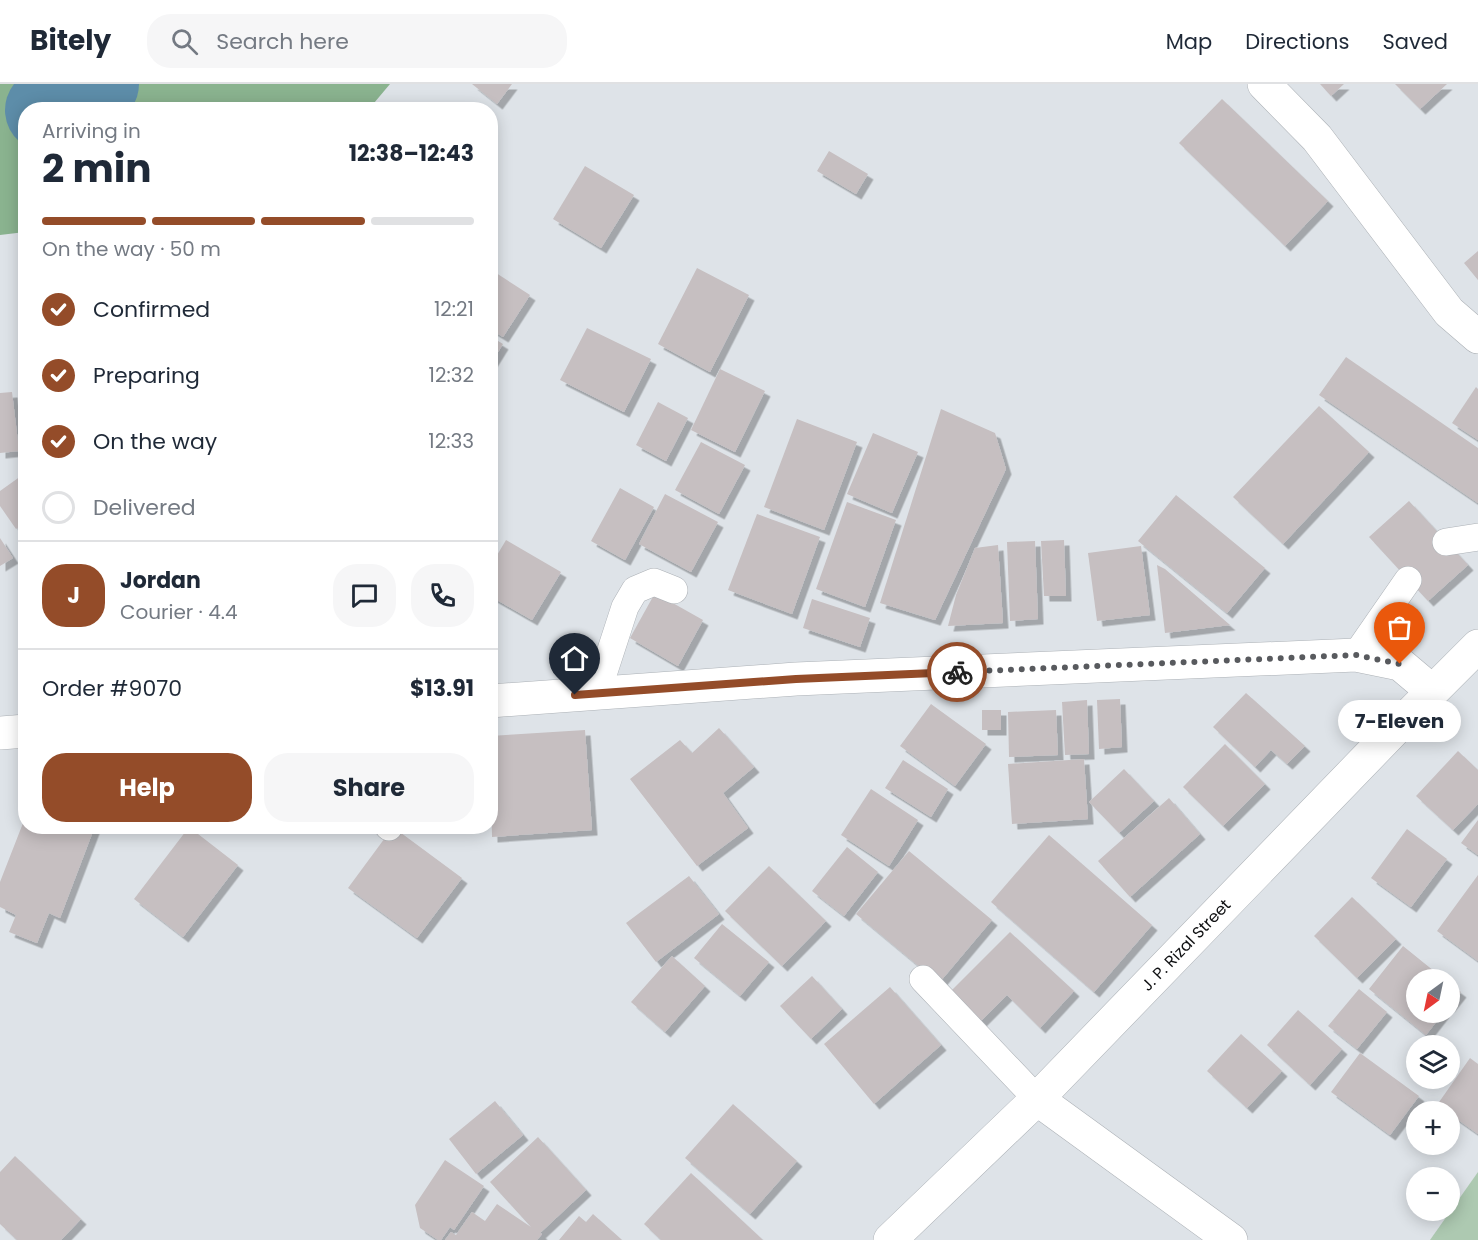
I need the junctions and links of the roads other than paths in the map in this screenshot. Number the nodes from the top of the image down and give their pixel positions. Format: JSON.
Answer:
{"nodes":[{"id":1,"x":1264,"y":84,"type":"edge"},
{"id":2,"x":1478,"y":337,"type":"edge"},
{"id":3,"x":1478,"y":537,"type":"edge"},
{"id":4,"x":1446,"y":542,"type":"dead end"},
{"id":5,"x":1408,"y":580,"type":"dead end"},
{"id":6,"x":674,"y":590,"type":"dead end"},
{"id":7,"x":1478,"y":646,"type":"edge"},
{"id":8,"x":1356,"y":655,"type":"junction"},
{"id":9,"x":1432,"y":692,"type":"junction"},
{"id":10,"x":597,"y":693,"type":"junction"},
{"id":11,"x":498,"y":700,"type":"edge"},
{"id":12,"x":18,"y":732,"type":"edge"},
{"id":13,"x":0,"y":733,"type":"edge"},
{"id":14,"x":923,"y":979,"type":"dead end"},
{"id":15,"x":1037,"y":1099,"type":"junction"},
{"id":16,"x":890,"y":1240,"type":"edge"},
{"id":17,"x":1231,"y":1240,"type":"edge"}],
"edges":[{"from":1,"to":2,"type":"main road"},
{"from":3,"to":4,"type":"lane"},
{"from":5,"to":8,"type":"lane"},
{"from":6,"to":10,"type":"lane"},
{"from":7,"to":9,"type":"main road","name":"J. P. Rizal Street"},
{"from":8,"to":9,"type":"main road"},
{"from":8,"to":10,"type":"main road"},
{"from":9,"to":15,"type":"main road","name":"J. P. Rizal Street"},
{"from":10,"to":11,"type":"main road"},
{"from":12,"to":13,"type":"main road"},
{"from":14,"to":15,"type":"lane"},
{"from":15,"to":16,"type":"main road","name":"J. P. Rizal Street"},
{"from":15,"to":17,"type":"main road"}]}
